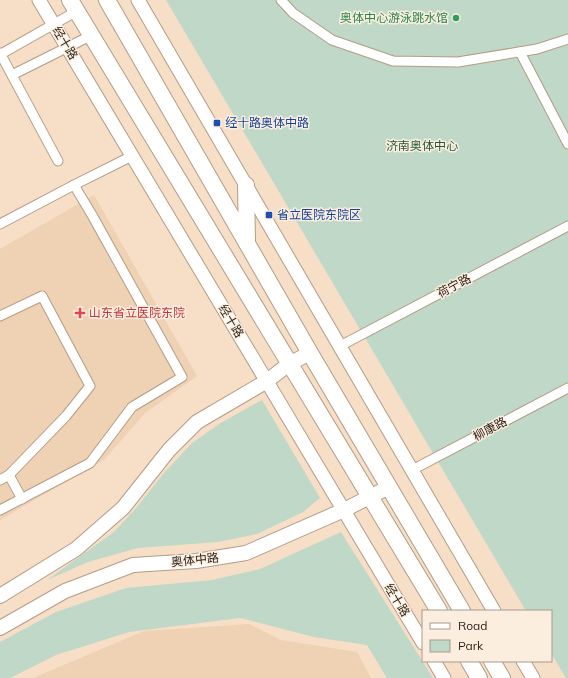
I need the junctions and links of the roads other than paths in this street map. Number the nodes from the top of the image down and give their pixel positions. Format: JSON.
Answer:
{"nodes":[{"id":1,"x":39,"y":0,"type":"edge"},
{"id":2,"x":107,"y":0,"type":"edge"},
{"id":3,"x":138,"y":0,"type":"edge"},
{"id":4,"x":281,"y":0,"type":"edge"},
{"id":5,"x":74,"y":6,"type":"edge"},
{"id":6,"x":54,"y":25,"type":"junction"},
{"id":7,"x":92,"y":35,"type":"junction"},
{"id":8,"x":568,"y":38,"type":"edge"},
{"id":9,"x":68,"y":48,"type":"junction"},
{"id":10,"x":520,"y":52,"type":"junction"},
{"id":11,"x":0,"y":53,"type":"edge"},
{"id":12,"x":12,"y":75,"type":"junction"},
{"id":13,"x":568,"y":144,"type":"edge"},
{"id":14,"x":132,"y":156,"type":"junction"},
{"id":15,"x":58,"y":161,"type":"dead end"},
{"id":16,"x":74,"y":185,"type":"junction"},
{"id":17,"x":246,"y":186,"type":"junction"},
{"id":18,"x":0,"y":224,"type":"edge"},
{"id":19,"x":568,"y":226,"type":"edge"},
{"id":20,"x":247,"y":244,"type":"junction"},
{"id":21,"x":0,"y":316,"type":"edge"},
{"id":22,"x":340,"y":346,"type":"junction"},
{"id":23,"x":310,"y":353,"type":"junction"},
{"id":24,"x":289,"y":364,"type":"junction"},
{"id":25,"x":267,"y":381,"type":"junction"},
{"id":26,"x":568,"y":388,"type":"edge"},
{"id":27,"x":412,"y":470,"type":"junction"},
{"id":28,"x":9,"y":475,"type":"junction"},
{"id":29,"x":0,"y":480,"type":"edge"},
{"id":30,"x":389,"y":488,"type":"junction"},
{"id":31,"x":370,"y":497,"type":"junction"},
{"id":32,"x":22,"y":498,"type":"junction"},
{"id":33,"x":0,"y":510,"type":"edge"},
{"id":34,"x":344,"y":510,"type":"junction"},
{"id":35,"x":0,"y":596,"type":"edge"},
{"id":36,"x":438,"y":610,"type":"edge"},
{"id":37,"x":461,"y":610,"type":"edge"},
{"id":38,"x":493,"y":610,"type":"edge"},
{"id":39,"x":0,"y":628,"type":"edge"},
{"id":40,"x":422,"y":641,"type":"edge"},
{"id":41,"x":435,"y":662,"type":"edge"},
{"id":42,"x":470,"y":662,"type":"edge"},
{"id":43,"x":493,"y":662,"type":"edge"},
{"id":44,"x":524,"y":662,"type":"edge"},
{"id":45,"x":444,"y":678,"type":"edge"},
{"id":46,"x":479,"y":678,"type":"edge"},
{"id":47,"x":502,"y":678,"type":"edge"},
{"id":48,"x":533,"y":678,"type":"edge"}],
"edges":[{"from":1,"to":6,"type":"main road","name":"经十路"},
{"from":2,"to":20,"type":"highway"},
{"from":3,"to":17,"type":"main road"},
{"from":4,"to":10,"type":"street"},
{"from":5,"to":6,"type":"street"},
{"from":5,"to":7,"type":"highway"},
{"from":6,"to":9,"type":"main road","name":"经十路"},
{"from":6,"to":11,"type":"street"},
{"from":7,"to":9,"type":"street"},
{"from":7,"to":24,"type":"highway"},
{"from":8,"to":10,"type":"street"},
{"from":9,"to":12,"type":"street"},
{"from":9,"to":14,"type":"main road","name":"经十路"},
{"from":10,"to":13,"type":"street"},
{"from":11,"to":12,"type":"street"},
{"from":12,"to":15,"type":"street"},
{"from":14,"to":16,"type":"street"},
{"from":14,"to":25,"type":"main road","name":"经十路"},
{"from":16,"to":18,"type":"street"},
{"from":16,"to":32,"type":"street"},
{"from":17,"to":20,"type":"highway"},
{"from":17,"to":22,"type":"main road"},
{"from":19,"to":22,"type":"street","name":"荷宁路"},
{"from":20,"to":23,"type":"highway"},
{"from":21,"to":28,"type":"street"},
{"from":22,"to":27,"type":"main road"},
{"from":23,"to":24,"type":"main road"},
{"from":23,"to":30,"type":"highway"},
{"from":24,"to":25,"type":"main road"},
{"from":24,"to":31,"type":"highway"},
{"from":25,"to":34,"type":"main road","name":"经十路"},
{"from":25,"to":35,"type":"main road"},
{"from":26,"to":27,"type":"street","name":"柳康路"},
{"from":27,"to":38,"type":"main road"},
{"from":28,"to":29,"type":"street"},
{"from":28,"to":32,"type":"street"},
{"from":30,"to":31,"type":"main road","name":"奥体中路"},
{"from":30,"to":37,"type":"highway"},
{"from":31,"to":34,"type":"main road","name":"奥体中路"},
{"from":31,"to":36,"type":"highway"},
{"from":32,"to":33,"type":"street"},
{"from":34,"to":39,"type":"main road","name":"奥体中路"},
{"from":34,"to":40,"type":"main road","name":"经十路"},
{"from":41,"to":45,"type":"main road"},
{"from":42,"to":46,"type":"highway"},
{"from":43,"to":47,"type":"highway"},
{"from":44,"to":48,"type":"main road"}]}
